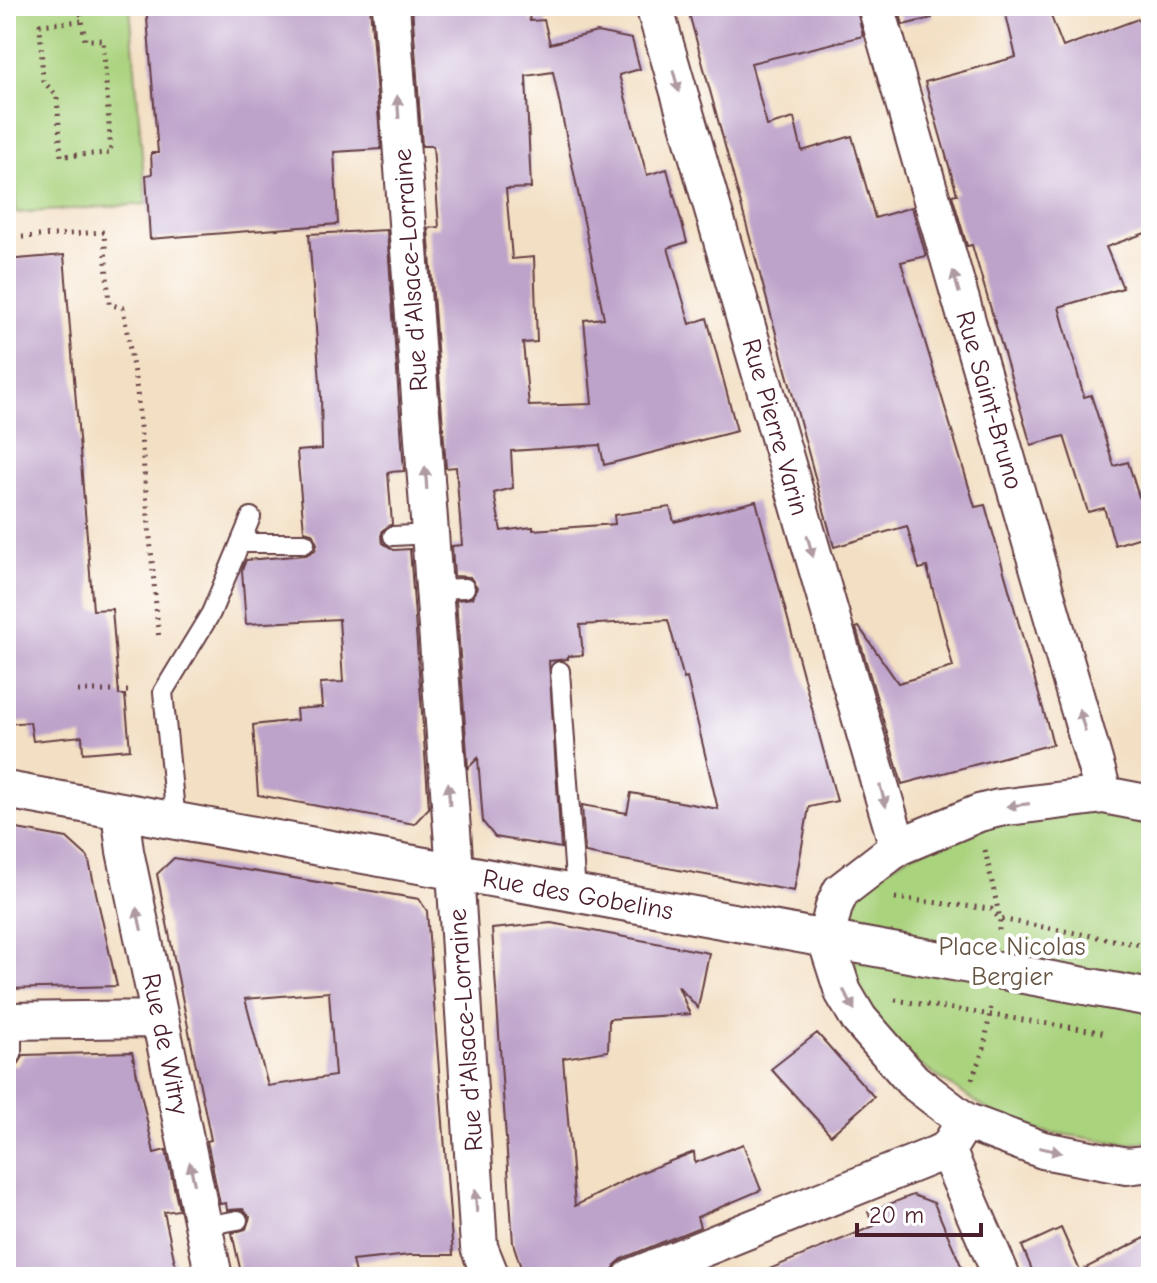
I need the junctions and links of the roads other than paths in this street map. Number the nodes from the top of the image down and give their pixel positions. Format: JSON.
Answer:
{"nodes":[{"id":1,"x":391,"y":6,"type":"edge"},
{"id":2,"x":654,"y":6,"type":"edge"},
{"id":3,"x":876,"y":6,"type":"edge"},
{"id":4,"x":251,"y":517,"type":"dead end"},
{"id":5,"x":430,"y":534,"type":"junction"},
{"id":6,"x":393,"y":536,"type":"dead end"},
{"id":7,"x":240,"y":543,"type":"junction"},
{"id":8,"x":305,"y":543,"type":"dead end"},
{"id":9,"x":560,"y":671,"type":"dead end"},
{"id":10,"x":6,"y":790,"type":"edge"},
{"id":11,"x":1104,"y":795,"type":"junction"},
{"id":12,"x":1151,"y":804,"type":"edge"},
{"id":13,"x":120,"y":811,"type":"junction"},
{"id":14,"x":176,"y":821,"type":"junction"},
{"id":15,"x":898,"y":847,"type":"junction"},
{"id":16,"x":455,"y":871,"type":"junction"},
{"id":17,"x":576,"y":893,"type":"junction"},
{"id":18,"x":826,"y":939,"type":"junction"},
{"id":19,"x":1151,"y":998,"type":"edge"},
{"id":20,"x":160,"y":1019,"type":"junction"},
{"id":21,"x":10,"y":1032,"type":"edge"},
{"id":22,"x":962,"y":1132,"type":"junction"},
{"id":23,"x":1151,"y":1163,"type":"edge"},
{"id":24,"x":214,"y":1277,"type":"edge"},
{"id":25,"x":491,"y":1277,"type":"edge"},
{"id":26,"x":632,"y":1277,"type":"edge"},
{"id":27,"x":1002,"y":1277,"type":"edge"}],
"edges":[{"from":5,"to":1,"type":"street","name":"Rue d'Alsace-Lorraine","one_way":true},
{"from":2,"to":15,"type":"street","name":"Rue Pierre Varin","one_way":true},
{"from":11,"to":3,"type":"street","name":"Rue Saint-Bruno","one_way":true},
{"from":4,"to":7,"type":"lane"},
{"from":5,"to":6,"type":"lane"},
{"from":16,"to":5,"type":"street","name":"Rue d'Alsace-Lorraine","one_way":true},
{"from":7,"to":8,"type":"lane"},
{"from":7,"to":14,"type":"lane"},
{"from":9,"to":17,"type":"lane"},
{"from":10,"to":13,"type":"street","name":"Rue des Gobelins"},
{"from":11,"to":12,"type":"street"},
{"from":11,"to":15,"type":"street","one_way":true},
{"from":13,"to":14,"type":"street","name":"Rue des Gobelins"},
{"from":20,"to":13,"type":"street","name":"Rue de Witry","one_way":true},
{"from":14,"to":16,"type":"street","name":"Rue des Gobelins"},
{"from":15,"to":18,"type":"street"},
{"from":16,"to":17,"type":"street","name":"Rue des Gobelins"},
{"from":25,"to":16,"type":"street","name":"Rue d'Alsace-Lorraine","one_way":true},
{"from":17,"to":18,"type":"street","name":"Rue des Gobelins"},
{"from":18,"to":19,"type":"street","name":"Rue des Gobelins"},
{"from":18,"to":22,"type":"street","one_way":true},
{"from":20,"to":21,"type":"street"},
{"from":24,"to":20,"type":"street","name":"Rue de Witry","one_way":true},
{"from":22,"to":23,"type":"street","one_way":true},
{"from":22,"to":26,"type":"street"},
{"from":22,"to":27,"type":"street"}]}
